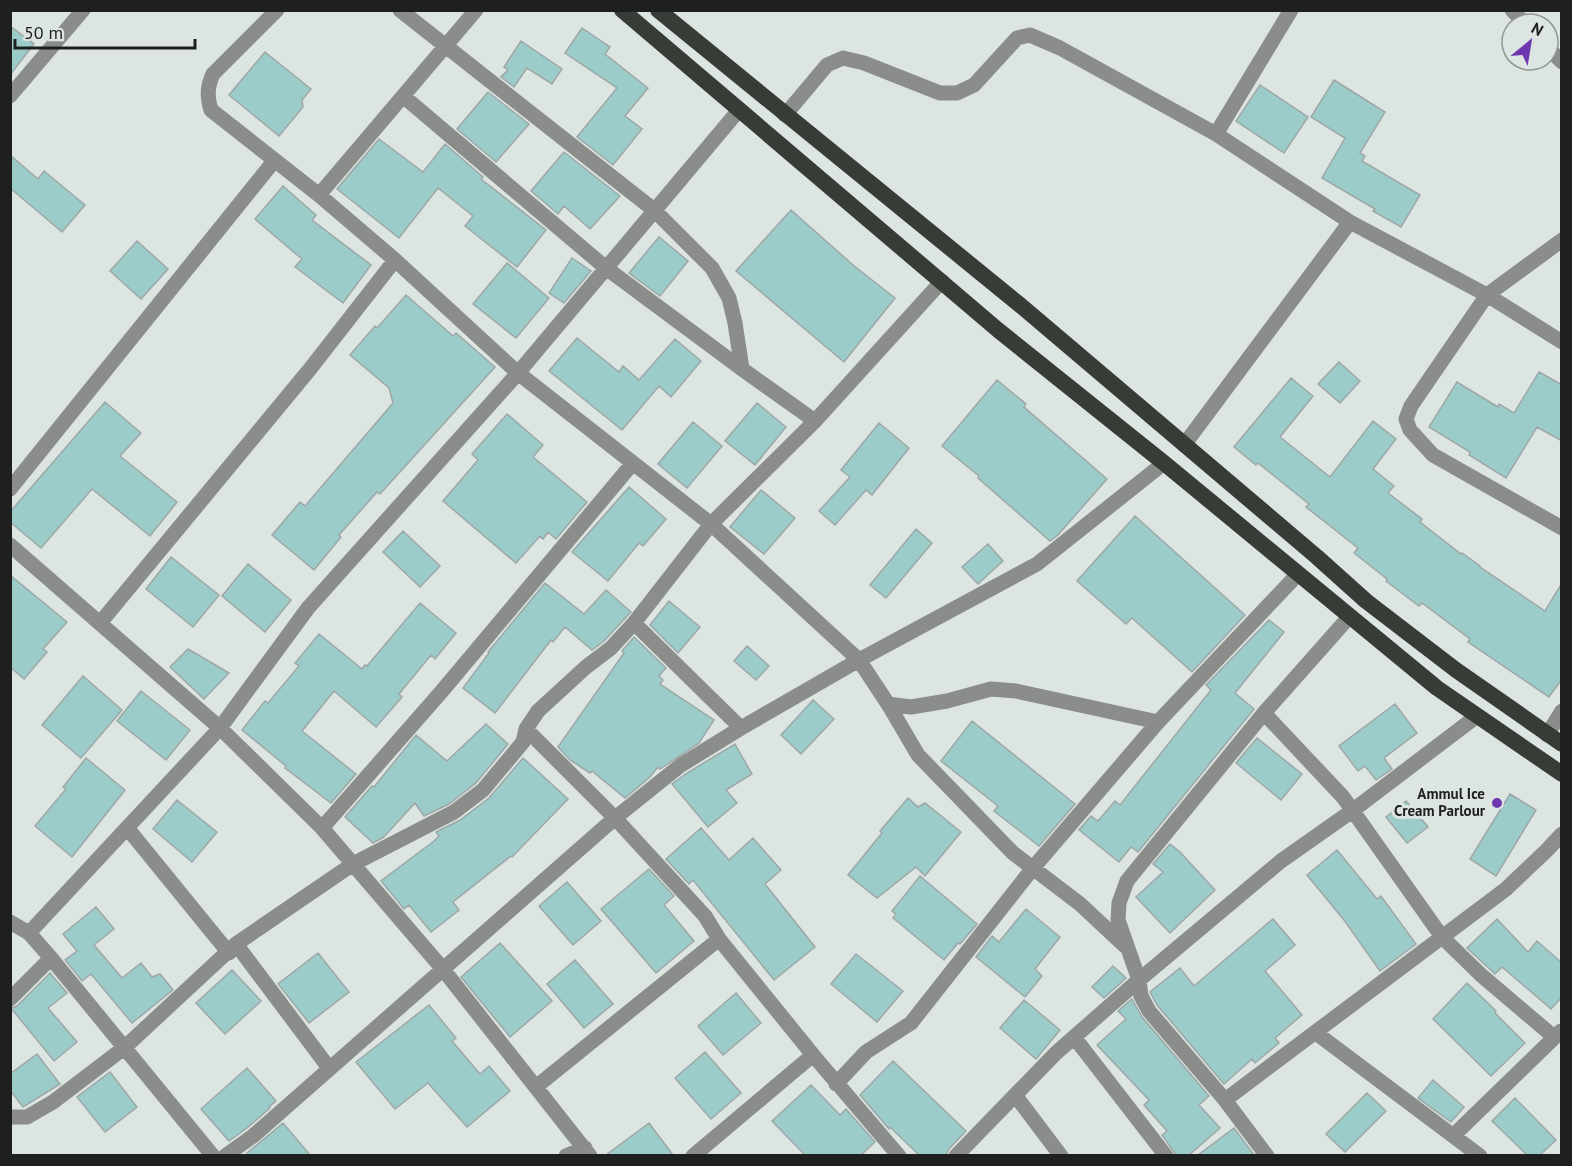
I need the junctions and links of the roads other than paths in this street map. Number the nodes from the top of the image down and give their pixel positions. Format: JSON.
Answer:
{"nodes":[{"id":1,"x":277,"y":10,"type":"edge"},
{"id":2,"x":400,"y":10,"type":"edge"},
{"id":3,"x":476,"y":10,"type":"edge"},
{"id":4,"x":622,"y":10,"type":"edge"},
{"id":5,"x":658,"y":10,"type":"edge"},
{"id":6,"x":1291,"y":10,"type":"edge"},
{"id":7,"x":79,"y":12,"type":"edge"},
{"id":8,"x":446,"y":46,"type":"junction"},
{"id":9,"x":10,"y":96,"type":"edge"},
{"id":10,"x":403,"y":96,"type":"junction"},
{"id":11,"x":739,"y":110,"type":"junction"},
{"id":12,"x":785,"y":115,"type":"junction"},
{"id":13,"x":1216,"y":134,"type":"junction"},
{"id":14,"x":274,"y":161,"type":"junction"},
{"id":15,"x":319,"y":195,"type":"junction"},
{"id":16,"x":654,"y":210,"type":"junction"},
{"id":17,"x":1350,"y":222,"type":"junction"},
{"id":18,"x":1562,"y":240,"type":"edge"},
{"id":19,"x":395,"y":260,"type":"junction"},
{"id":20,"x":606,"y":268,"type":"junction"},
{"id":21,"x":942,"y":281,"type":"junction"},
{"id":22,"x":1487,"y":296,"type":"junction"},
{"id":23,"x":1562,"y":342,"type":"edge"},
{"id":24,"x":742,"y":369,"type":"junction"},
{"id":25,"x":518,"y":373,"type":"junction"},
{"id":26,"x":815,"y":421,"type":"junction"},
{"id":27,"x":1184,"y":446,"type":"junction"},
{"id":28,"x":633,"y":463,"type":"junction"},
{"id":29,"x":1164,"y":463,"type":"junction"},
{"id":30,"x":10,"y":489,"type":"edge"},
{"id":31,"x":711,"y":524,"type":"junction"},
{"id":32,"x":1562,"y":528,"type":"edge"},
{"id":33,"x":10,"y":545,"type":"edge"},
{"id":34,"x":1298,"y":574,"type":"junction"},
{"id":35,"x":1350,"y":616,"type":"junction"},
{"id":36,"x":100,"y":623,"type":"junction"},
{"id":37,"x":634,"y":623,"type":"junction"},
{"id":38,"x":859,"y":660,"type":"junction"},
{"id":39,"x":888,"y":704,"type":"junction"},
{"id":40,"x":1562,"y":711,"type":"edge"},
{"id":41,"x":1264,"y":713,"type":"junction"},
{"id":42,"x":1477,"y":716,"type":"junction"},
{"id":43,"x":1158,"y":722,"type":"junction"},
{"id":44,"x":220,"y":728,"type":"junction"},
{"id":45,"x":741,"y":728,"type":"junction"},
{"id":46,"x":526,"y":729,"type":"junction"},
{"id":47,"x":1554,"y":739,"type":"edge"},
{"id":48,"x":1562,"y":774,"type":"edge"},
{"id":49,"x":1352,"y":811,"type":"junction"},
{"id":50,"x":615,"y":818,"type":"junction"},
{"id":51,"x":322,"y":828,"type":"junction"},
{"id":52,"x":128,"y":829,"type":"junction"},
{"id":53,"x":1562,"y":834,"type":"edge"},
{"id":54,"x":353,"y":864,"type":"junction"},
{"id":55,"x":1034,"y":868,"type":"junction"},
{"id":56,"x":10,"y":922,"type":"edge"},
{"id":57,"x":29,"y":933,"type":"junction"},
{"id":58,"x":1442,"y":937,"type":"junction"},
{"id":59,"x":719,"y":939,"type":"junction"},
{"id":60,"x":1128,"y":948,"type":"junction"},
{"id":61,"x":232,"y":949,"type":"junction"},
{"id":62,"x":51,"y":958,"type":"junction"},
{"id":63,"x":442,"y":968,"type":"junction"},
{"id":64,"x":1139,"y":980,"type":"junction"},
{"id":65,"x":10,"y":999,"type":"edge"},
{"id":66,"x":1316,"y":1033,"type":"junction"},
{"id":67,"x":1558,"y":1034,"type":"edge"},
{"id":68,"x":1074,"y":1037,"type":"junction"},
{"id":69,"x":124,"y":1048,"type":"junction"},
{"id":70,"x":813,"y":1055,"type":"junction"},
{"id":71,"x":329,"y":1068,"type":"junction"},
{"id":72,"x":836,"y":1084,"type":"junction"},
{"id":73,"x":537,"y":1086,"type":"junction"},
{"id":74,"x":1015,"y":1095,"type":"junction"},
{"id":75,"x":1226,"y":1100,"type":"junction"},
{"id":76,"x":10,"y":1117,"type":"edge"},
{"id":77,"x":1454,"y":1136,"type":"junction"},
{"id":78,"x":587,"y":1152,"type":"edge"},
{"id":79,"x":213,"y":1155,"type":"edge"},
{"id":80,"x":225,"y":1155,"type":"edge"},
{"id":81,"x":566,"y":1155,"type":"edge"},
{"id":82,"x":693,"y":1155,"type":"edge"},
{"id":83,"x":899,"y":1155,"type":"edge"},
{"id":84,"x":956,"y":1155,"type":"edge"},
{"id":85,"x":1061,"y":1155,"type":"edge"},
{"id":86,"x":1166,"y":1155,"type":"edge"},
{"id":87,"x":1268,"y":1155,"type":"edge"},
{"id":88,"x":1480,"y":1155,"type":"edge"}],
"edges":[{"from":1,"to":14,"type":"street"},
{"from":2,"to":8,"type":"street"},
{"from":3,"to":8,"type":"street"},
{"from":4,"to":11,"type":"highway"},
{"from":5,"to":12,"type":"highway"},
{"from":6,"to":13,"type":"street"},
{"from":7,"to":9,"type":"street"},
{"from":8,"to":10,"type":"street"},
{"from":8,"to":16,"type":"street"},
{"from":10,"to":15,"type":"street"},
{"from":10,"to":20,"type":"street"},
{"from":11,"to":16,"type":"street"},
{"from":11,"to":21,"type":"highway"},
{"from":12,"to":13,"type":"street"},
{"from":12,"to":27,"type":"highway"},
{"from":13,"to":17,"type":"street"},
{"from":14,"to":15,"type":"street"},
{"from":14,"to":30,"type":"street"},
{"from":15,"to":19,"type":"street"},
{"from":16,"to":20,"type":"street"},
{"from":16,"to":24,"type":"street"},
{"from":17,"to":22,"type":"street"},
{"from":17,"to":27,"type":"street"},
{"from":18,"to":22,"type":"street"},
{"from":19,"to":25,"type":"street"},
{"from":19,"to":36,"type":"street"},
{"from":20,"to":24,"type":"street"},
{"from":20,"to":25,"type":"street"},
{"from":21,"to":26,"type":"street"},
{"from":21,"to":29,"type":"highway"},
{"from":22,"to":23,"type":"street"},
{"from":22,"to":32,"type":"street"},
{"from":24,"to":26,"type":"street"},
{"from":25,"to":28,"type":"street"},
{"from":25,"to":44,"type":"street"},
{"from":26,"to":31,"type":"street"},
{"from":27,"to":47,"type":"highway"},
{"from":28,"to":31,"type":"street"},
{"from":28,"to":51,"type":"street"},
{"from":29,"to":34,"type":"highway"},
{"from":29,"to":38,"type":"street"},
{"from":31,"to":37,"type":"street"},
{"from":31,"to":38,"type":"street"},
{"from":33,"to":36,"type":"street"},
{"from":34,"to":35,"type":"highway"},
{"from":34,"to":43,"type":"street"},
{"from":35,"to":41,"type":"street"},
{"from":35,"to":42,"type":"highway"},
{"from":36,"to":44,"type":"street"},
{"from":37,"to":45,"type":"street"},
{"from":37,"to":46,"type":"street"},
{"from":38,"to":39,"type":"street"},
{"from":38,"to":45,"type":"street"},
{"from":39,"to":43,"type":"street"},
{"from":39,"to":55,"type":"street"},
{"from":40,"to":47,"type":"street"},
{"from":41,"to":49,"type":"street"},
{"from":41,"to":60,"type":"street"},
{"from":42,"to":48,"type":"highway"},
{"from":42,"to":49,"type":"street"},
{"from":43,"to":55,"type":"street"},
{"from":44,"to":51,"type":"street"},
{"from":44,"to":52,"type":"street"},
{"from":45,"to":50,"type":"street"},
{"from":46,"to":50,"type":"street"},
{"from":46,"to":54,"type":"street"},
{"from":49,"to":58,"type":"street"},
{"from":49,"to":64,"type":"street"},
{"from":50,"to":59,"type":"street"},
{"from":50,"to":63,"type":"street"},
{"from":51,"to":54,"type":"street"},
{"from":52,"to":57,"type":"street"},
{"from":52,"to":61,"type":"street"},
{"from":53,"to":58,"type":"street"},
{"from":54,"to":61,"type":"street"},
{"from":54,"to":63,"type":"street"},
{"from":55,"to":60,"type":"street"},
{"from":55,"to":72,"type":"street"},
{"from":56,"to":57,"type":"street"},
{"from":57,"to":62,"type":"street"},
{"from":58,"to":66,"type":"street"},
{"from":58,"to":67,"type":"street"},
{"from":59,"to":70,"type":"street"},
{"from":59,"to":73,"type":"street"},
{"from":60,"to":64,"type":"street"},
{"from":61,"to":69,"type":"street"},
{"from":61,"to":71,"type":"street"},
{"from":62,"to":65,"type":"street"},
{"from":62,"to":69,"type":"street"},
{"from":63,"to":71,"type":"street"},
{"from":63,"to":73,"type":"street"},
{"from":64,"to":68,"type":"street"},
{"from":64,"to":75,"type":"street"},
{"from":66,"to":75,"type":"street"},
{"from":66,"to":77,"type":"street"},
{"from":67,"to":77,"type":"street"},
{"from":68,"to":74,"type":"street"},
{"from":68,"to":86,"type":"street"},
{"from":69,"to":76,"type":"street"},
{"from":69,"to":79,"type":"street"},
{"from":70,"to":72,"type":"street"},
{"from":70,"to":82,"type":"street"},
{"from":71,"to":80,"type":"street"},
{"from":72,"to":83,"type":"street"},
{"from":73,"to":78,"type":"street"},
{"from":74,"to":84,"type":"street"},
{"from":74,"to":85,"type":"street"},
{"from":75,"to":87,"type":"street"},
{"from":77,"to":88,"type":"street"},
{"from":78,"to":81,"type":"street"}]}
